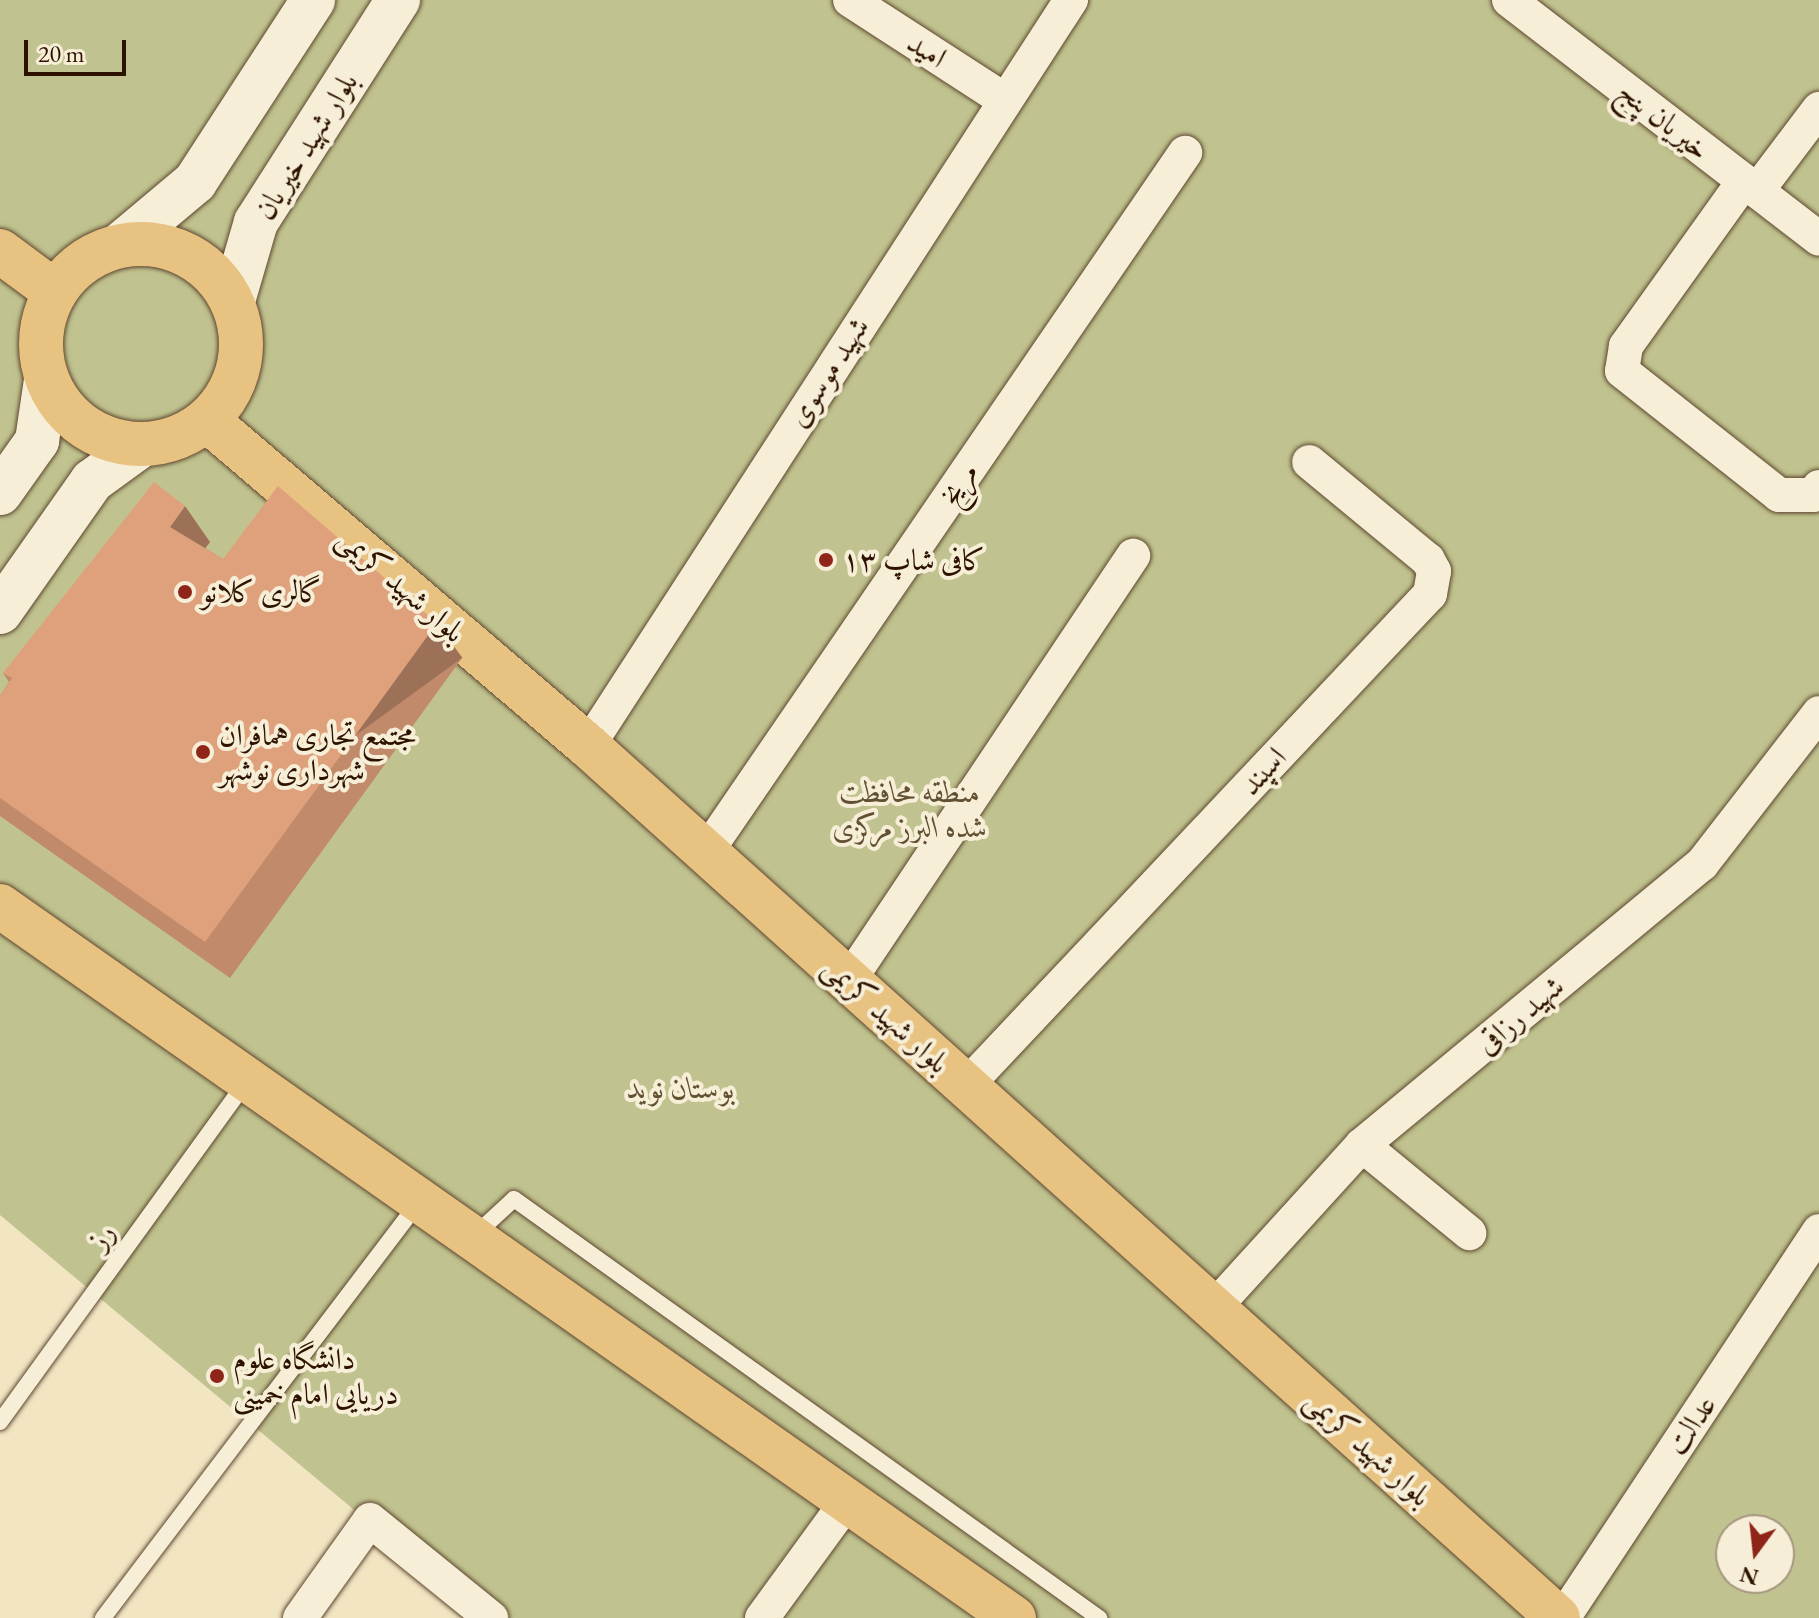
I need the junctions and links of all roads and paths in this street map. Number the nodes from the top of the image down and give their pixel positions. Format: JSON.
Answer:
{"nodes":[{"id":1,"x":313,"y":0,"type":"edge"},
{"id":2,"x":398,"y":0,"type":"edge"},
{"id":3,"x":850,"y":0,"type":"edge"},
{"id":4,"x":1071,"y":0,"type":"edge"},
{"id":5,"x":1509,"y":0,"type":"edge"},
{"id":6,"x":1003,"y":99,"type":"junction"},
{"id":7,"x":1819,"y":109,"type":"edge"},
{"id":8,"x":1185,"y":153,"type":"dead end"},
{"id":9,"x":1750,"y":186,"type":"junction"},
{"id":10,"x":1819,"y":239,"type":"edge"},
{"id":11,"x":120,"y":245,"type":"junction"},
{"id":12,"x":0,"y":251,"type":"edge"},
{"id":13,"x":54,"y":291,"type":"junction"},
{"id":14,"x":233,"y":301,"type":"junction"},
{"id":15,"x":46,"y":380,"type":"junction"},
{"id":16,"x":207,"y":420,"type":"junction"},
{"id":17,"x":143,"y":444,"type":"junction"},
{"id":18,"x":1309,"y":462,"type":"dead end"},
{"id":19,"x":1819,"y":487,"type":"edge"},
{"id":20,"x":0,"y":493,"type":"edge"},
{"id":21,"x":1133,"y":556,"type":"dead end"},
{"id":22,"x":0,"y":612,"type":"edge"},
{"id":23,"x":1819,"y":713,"type":"edge"},
{"id":24,"x":588,"y":746,"type":"junction"},
{"id":25,"x":705,"y":854,"type":"junction"},
{"id":26,"x":0,"y":906,"type":"edge"},
{"id":27,"x":848,"y":982,"type":"junction"},
{"id":28,"x":246,"y":1082,"type":"junction"},
{"id":29,"x":966,"y":1086,"type":"junction"},
{"id":30,"x":1362,"y":1145,"type":"junction"},
{"id":31,"x":418,"y":1203,"type":"junction"},
{"id":32,"x":1819,"y":1231,"type":"edge"},
{"id":33,"x":1469,"y":1233,"type":"dead end"},
{"id":34,"x":470,"y":1240,"type":"junction"},
{"id":35,"x":1212,"y":1310,"type":"junction"},
{"id":36,"x":0,"y":1422,"type":"edge"},
{"id":37,"x":848,"y":1500,"type":"junction"},
{"id":38,"x":100,"y":1615,"type":"edge"},
{"id":39,"x":300,"y":1618,"type":"edge"},
{"id":40,"x":491,"y":1618,"type":"edge"},
{"id":41,"x":762,"y":1618,"type":"edge"},
{"id":42,"x":1014,"y":1618,"type":"edge"},
{"id":43,"x":1099,"y":1618,"type":"edge"},
{"id":44,"x":1560,"y":1618,"type":"edge"}],
"edges":[{"from":1,"to":11,"type":"main road"},
{"from":2,"to":14,"type":"main road","name":"بلوار شهید خیریان"},
{"from":3,"to":6,"type":"street","name":"امید"},
{"from":4,"to":6,"type":"street","name":"شهید موسوی"},
{"from":5,"to":9,"type":"street","name":"خیریان پنج"},
{"from":6,"to":24,"type":"street","name":"شهید موسوی"},
{"from":7,"to":9,"type":"street"},
{"from":8,"to":25,"type":"street","name":"مریخ"},
{"from":9,"to":10,"type":"street","name":"خیریان پنج"},
{"from":9,"to":19,"type":"street"},
{"from":11,"to":13,"type":"main road"},
{"from":11,"to":14,"type":"main road"},
{"from":12,"to":13,"type":"main road"},
{"from":13,"to":15,"type":"main road"},
{"from":14,"to":16,"type":"main road"},
{"from":15,"to":17,"type":"main road"},
{"from":15,"to":20,"type":"main road"},
{"from":16,"to":17,"type":"main road"},
{"from":16,"to":24,"type":"main road","name":"بلوار شهید کریمی"},
{"from":17,"to":22,"type":"main road"},
{"from":18,"to":29,"type":"street","name":"اسپند"},
{"from":21,"to":27,"type":"street"},
{"from":23,"to":30,"type":"street","name":"شهید رزاقی"},
{"from":24,"to":25,"type":"main road","name":"بلوار شهید کریمی"},
{"from":25,"to":27,"type":"main road","name":"بلوار شهید کریمی"},
{"from":26,"to":28,"type":"main road"},
{"from":27,"to":29,"type":"main road","name":"بلوار شهید کریمی"},
{"from":28,"to":31,"type":"main road"},
{"from":28,"to":36,"type":"lane","name":"رز"},
{"from":29,"to":35,"type":"main road","name":"بلوار شهید کریمی"},
{"from":30,"to":33,"type":"street"},
{"from":30,"to":35,"type":"street","name":"شهید رزاقی"},
{"from":31,"to":34,"type":"main road"},
{"from":31,"to":38,"type":"lane"},
{"from":32,"to":44,"type":"street","name":"عدالت"},
{"from":34,"to":37,"type":"main road"},
{"from":34,"to":43,"type":"lane"},
{"from":35,"to":44,"type":"main road","name":"بلوار شهید کریمی"},
{"from":37,"to":41,"type":"street"},
{"from":37,"to":42,"type":"main road"},
{"from":39,"to":40,"type":"street"}]}
